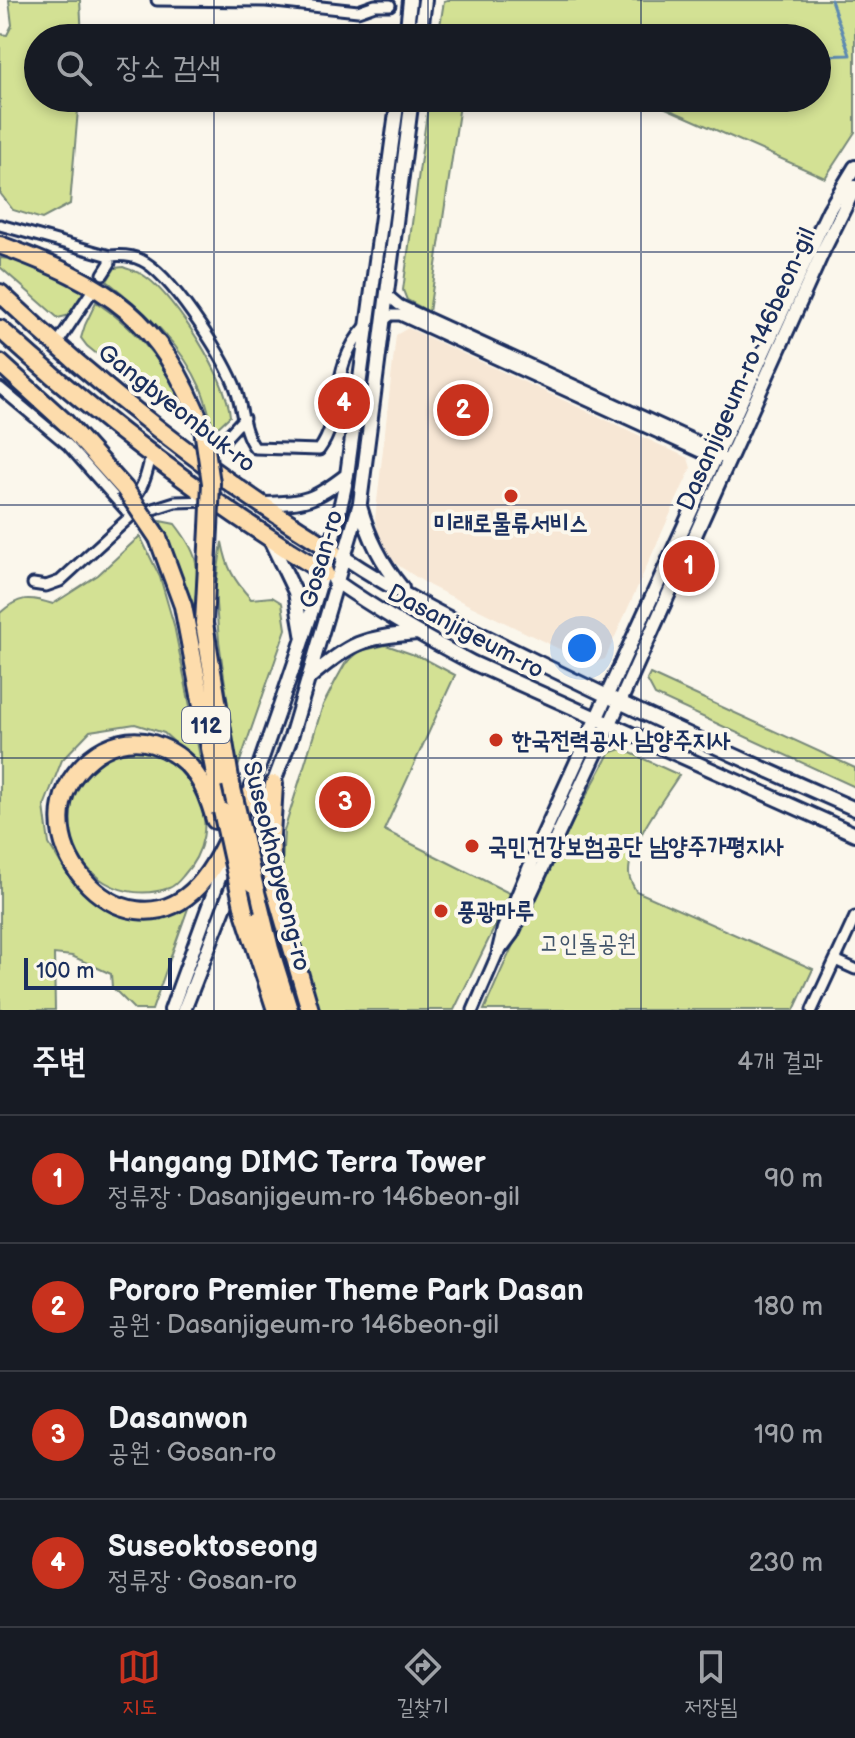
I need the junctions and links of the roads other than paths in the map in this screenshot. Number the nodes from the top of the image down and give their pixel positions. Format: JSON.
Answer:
{"nodes":[{"id":1,"x":157,"y":0,"type":"edge"},
{"id":2,"x":410,"y":0,"type":"edge"},
{"id":3,"x":425,"y":0,"type":"edge"},
{"id":4,"x":374,"y":3,"type":"edge"},
{"id":5,"x":390,"y":5,"type":"dead end"},
{"id":6,"x":407,"y":24,"type":"edge"},
{"id":7,"x":422,"y":24,"type":"edge"},
{"id":8,"x":396,"y":112,"type":"edge"},
{"id":9,"x":410,"y":112,"type":"edge"},
{"id":10,"x":855,"y":167,"type":"edge"},
{"id":11,"x":855,"y":187,"type":"edge"},
{"id":12,"x":0,"y":225,"type":"edge"},
{"id":13,"x":0,"y":245,"type":"edge"},
{"id":14,"x":110,"y":256,"type":"junction"},
{"id":15,"x":103,"y":274,"type":"dead end"},
{"id":16,"x":0,"y":293,"type":"edge"},
{"id":17,"x":90,"y":294,"type":"dead end"},
{"id":18,"x":386,"y":294,"type":"junction"},
{"id":19,"x":383,"y":321,"type":"junction"},
{"id":20,"x":366,"y":326,"type":"junction"},
{"id":21,"x":0,"y":329,"type":"edge"},
{"id":22,"x":57,"y":344,"type":"junction"},
{"id":23,"x":0,"y":363,"type":"edge"},
{"id":24,"x":0,"y":388,"type":"edge"},
{"id":25,"x":244,"y":418,"type":"junction"},
{"id":26,"x":151,"y":455,"type":"junction"},
{"id":27,"x":196,"y":457,"type":"junction"},
{"id":28,"x":724,"y":457,"type":"junction"},
{"id":29,"x":347,"y":475,"type":"junction"},
{"id":30,"x":214,"y":501,"type":"junction"},
{"id":31,"x":360,"y":503,"type":"junction"},
{"id":32,"x":263,"y":504,"type":"junction"},
{"id":33,"x":128,"y":512,"type":"junction"},
{"id":34,"x":269,"y":537,"type":"junction"},
{"id":35,"x":338,"y":554,"type":"junction"},
{"id":36,"x":331,"y":578,"type":"junction"},
{"id":37,"x":33,"y":584,"type":"dead end"},
{"id":38,"x":406,"y":594,"type":"junction"},
{"id":39,"x":417,"y":633,"type":"junction"},
{"id":40,"x":198,"y":639,"type":"junction"},
{"id":41,"x":303,"y":642,"type":"junction"},
{"id":42,"x":309,"y":678,"type":"junction"},
{"id":43,"x":614,"y":699,"type":"junction"},
{"id":44,"x":603,"y":722,"type":"junction"},
{"id":45,"x":274,"y":784,"type":"junction"},
{"id":46,"x":248,"y":796,"type":"junction"},
{"id":47,"x":855,"y":809,"type":"edge"},
{"id":48,"x":218,"y":815,"type":"junction"},
{"id":49,"x":855,"y":834,"type":"edge"},
{"id":50,"x":247,"y":889,"type":"junction"},
{"id":51,"x":855,"y":917,"type":"edge"},
{"id":52,"x":499,"y":950,"type":"joint"},
{"id":53,"x":835,"y":960,"type":"junction"},
{"id":54,"x":855,"y":969,"type":"edge"},
{"id":55,"x":171,"y":1010,"type":"edge"},
{"id":56,"x":184,"y":1010,"type":"edge"},
{"id":57,"x":276,"y":1010,"type":"edge"},
{"id":58,"x":289,"y":1010,"type":"edge"},
{"id":59,"x":310,"y":1010,"type":"edge"},
{"id":60,"x":473,"y":1010,"type":"edge"},
{"id":61,"x":812,"y":1010,"type":"edge"}],
"edges":[{"from":1,"to":4,"type":"street"},
{"from":2,"to":6,"type":"street"},
{"from":3,"to":7,"type":"street"},
{"from":4,"to":5,"type":"street"},
{"from":8,"to":20,"type":"street","name":"Gosan-ro"},
{"from":9,"to":18,"type":"street","name":"Gosan-ro"},
{"from":10,"to":28,"type":"street","name":"Dasanjigeum-ro 146beon-gil"},
{"from":11,"to":28,"type":"street","name":"Dasanjigeum-ro 146beon-gil"},
{"from":12,"to":14,"type":"street"},
{"from":13,"to":40,"type":"highway","bridge":true},
{"from":14,"to":15,"type":"street"},
{"from":14,"to":25,"type":"street"},
{"from":16,"to":22,"type":"highway","name":"Gangbyeonbuk-ro"},
{"from":17,"to":22,"type":"street"},
{"from":18,"to":19,"type":"street","name":"Gosan-ro"},
{"from":18,"to":28,"type":"street","name":"Dasanjigeum-ro 146beon-gil"},
{"from":19,"to":28,"type":"street","name":"Dasanjigeum-ro 146beon-gil"},
{"from":19,"to":31,"type":"street","name":"Gosan-ro"},
{"from":20,"to":25,"type":"street"},
{"from":20,"to":29,"type":"street","name":"Gosan-ro"},
{"from":21,"to":26,"type":"highway","name":"Gangbyeonbuk-ro"},
{"from":22,"to":27,"type":"highway","name":"Gangbyeonbuk-ro"},
{"from":23,"to":40,"type":"highway","bridge":true},
{"from":24,"to":33,"type":"street"},
{"from":25,"to":27,"type":"street"},
{"from":26,"to":30,"type":"highway","name":"Gangbyeonbuk-ro"},
{"from":26,"to":33,"type":"street"},
{"from":27,"to":32,"type":"highway","name":"Gangbyeonbuk-ro"},
{"from":28,"to":43,"type":"street","name":"Dasanjigeum-ro 146beon-gil"},
{"from":29,"to":32,"type":"street"},
{"from":29,"to":35,"type":"street","name":"Gosan-ro"},
{"from":30,"to":33,"type":"street"},
{"from":30,"to":34,"type":"highway","name":"Gangbyeonbuk-ro"},
{"from":31,"to":35,"type":"street","name":"Gosan-ro"},
{"from":31,"to":38,"type":"street"},
{"from":32,"to":35,"type":"highway","name":"Gangbyeonbuk-ro"},
{"from":33,"to":37,"type":"street"},
{"from":34,"to":36,"type":"highway","name":"Gangbyeonbuk-ro"},
{"from":34,"to":41,"type":"street"},
{"from":35,"to":36,"type":"street","name":"Gosan-ro"},
{"from":35,"to":38,"type":"street","name":"Dasanjigeum-ro"},
{"from":36,"to":39,"type":"street","name":"Dasanjigeum-ro"},
{"from":36,"to":41,"type":"street","name":"Gosan-ro"},
{"from":36,"to":42,"type":"street","name":"Gosan-ro"},
{"from":38,"to":43,"type":"street","name":"Dasanjigeum-ro"},
{"from":39,"to":42,"type":"street"},
{"from":39,"to":44,"type":"street","name":"Dasanjigeum-ro"},
{"from":40,"to":48,"type":"highway","name":"Suseokhopyeong-ro","number":"112"},
{"from":40,"to":50,"type":"highway","name":"Suseokhopyeong-ro","number":"112","bridge":true},
{"from":41,"to":46,"type":"street","name":"Gosan-ro"},
{"from":42,"to":45,"type":"street","name":"Gosan-ro"},
{"from":43,"to":44,"type":"street","name":"Dasanjigeum-ro 146beon-gil"},
{"from":43,"to":47,"type":"street","name":"Dasanjigeum-ro"},
{"from":44,"to":49,"type":"street","name":"Dasanjigeum-ro"},
{"from":44,"to":52,"type":"street","name":"Dasanjigeum-ro 146beon-gil"},
{"from":45,"to":56,"type":"street","name":"Gosan-ro"},
{"from":45,"to":59,"type":"highway"},
{"from":46,"to":48,"type":"highway"},
{"from":46,"to":55,"type":"street","name":"Gosan-ro"},
{"from":48,"to":50,"type":"highway","name":"Suseokhopyeong-ro","number":"112","bridge":true},
{"from":50,"to":57,"type":"highway","name":"Suseokhopyeong-ro","number":"112","bridge":true},
{"from":50,"to":58,"type":"highway","name":"Suseokhopyeong-ro","number":"112"},
{"from":51,"to":53,"type":"street"},
{"from":52,"to":60,"type":"street"},
{"from":53,"to":54,"type":"street"},
{"from":53,"to":61,"type":"street"}]}
